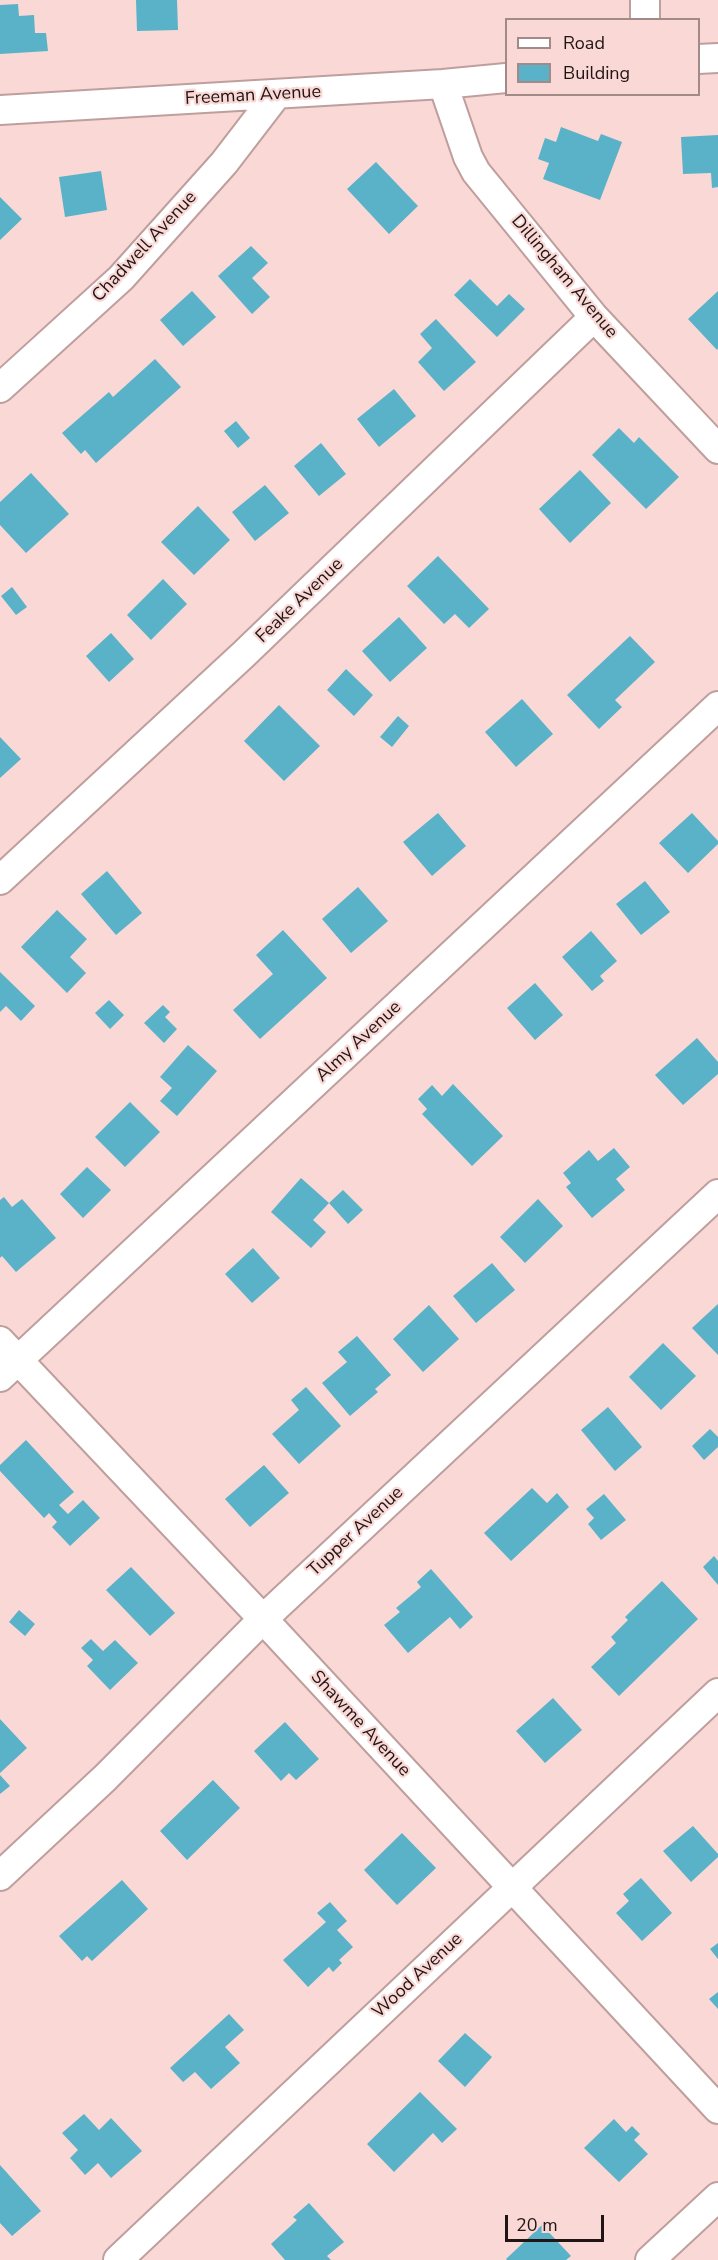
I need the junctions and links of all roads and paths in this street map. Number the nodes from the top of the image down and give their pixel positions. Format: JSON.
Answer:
{"nodes":[{"id":1,"x":645,"y":0,"type":"edge"},
{"id":2,"x":645,"y":18,"type":"edge"},
{"id":3,"x":718,"y":58,"type":"edge"},
{"id":4,"x":700,"y":59,"type":"edge"},
{"id":5,"x":505,"y":78,"type":"edge"},
{"id":6,"x":443,"y":84,"type":"junction"},
{"id":7,"x":277,"y":94,"type":"junction"},
{"id":8,"x":0,"y":110,"type":"edge"},
{"id":9,"x":594,"y":316,"type":"junction"},
{"id":10,"x":0,"y":388,"type":"edge"},
{"id":11,"x":718,"y":449,"type":"edge"},
{"id":12,"x":718,"y":706,"type":"edge"},
{"id":13,"x":0,"y":880,"type":"edge"},
{"id":14,"x":718,"y":1194,"type":"edge"},
{"id":15,"x":6,"y":1360,"type":"edge"},
{"id":16,"x":263,"y":1619,"type":"junction"},
{"id":17,"x":718,"y":1693,"type":"edge"},
{"id":18,"x":0,"y":1876,"type":"edge"},
{"id":19,"x":511,"y":1887,"type":"junction"},
{"id":20,"x":718,"y":2109,"type":"edge"},
{"id":21,"x":718,"y":2197,"type":"edge"},
{"id":22,"x":118,"y":2260,"type":"edge"},
{"id":23,"x":650,"y":2260,"type":"edge"}],
"edges":[{"from":1,"to":2,"type":"street"},
{"from":3,"to":4,"type":"street"},
{"from":5,"to":6,"type":"street","name":"Freeman Avenue"},
{"from":6,"to":7,"type":"street","name":"Freeman Avenue"},
{"from":6,"to":9,"type":"street","name":"Dillingham Avenue"},
{"from":7,"to":8,"type":"street","name":"Freeman Avenue"},
{"from":7,"to":10,"type":"street","name":"Chadwell Avenue"},
{"from":9,"to":11,"type":"street","name":"Dillingham Avenue"},
{"from":9,"to":13,"type":"street","name":"Feake Avenue"},
{"from":12,"to":15,"type":"street","name":"Almy Avenue"},
{"from":14,"to":16,"type":"street","name":"Tupper Avenue"},
{"from":15,"to":16,"type":"street","name":"Shawme Avenue"},
{"from":16,"to":18,"type":"street","name":"Tupper Avenue"},
{"from":16,"to":19,"type":"street","name":"Shawme Avenue"},
{"from":17,"to":19,"type":"street","name":"Wood Avenue"},
{"from":19,"to":20,"type":"street","name":"Shawme Avenue"},
{"from":19,"to":22,"type":"street","name":"Wood Avenue"},
{"from":21,"to":23,"type":"street"}]}
